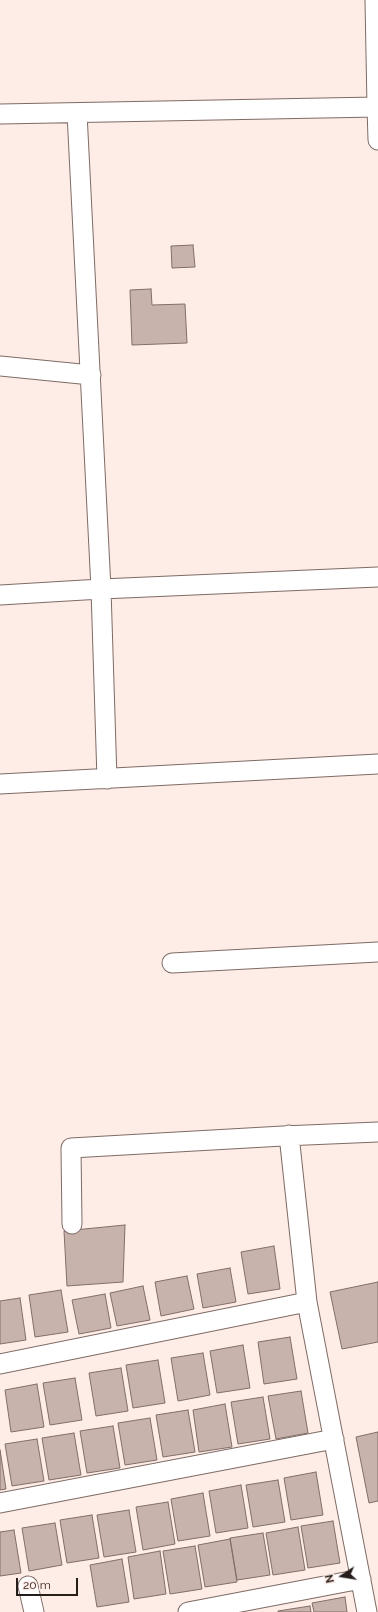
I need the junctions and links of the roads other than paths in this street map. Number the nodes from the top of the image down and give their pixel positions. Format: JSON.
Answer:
{"nodes":[{"id":1,"x":375,"y":0,"type":"edge"},
{"id":2,"x":377,"y":107,"type":"junction"},
{"id":3,"x":77,"y":113,"type":"junction"},
{"id":4,"x":0,"y":114,"type":"edge"},
{"id":5,"x":378,"y":140,"type":"edge"},
{"id":6,"x":0,"y":366,"type":"edge"},
{"id":7,"x":91,"y":376,"type":"junction"},
{"id":8,"x":378,"y":577,"type":"edge"},
{"id":9,"x":101,"y":589,"type":"junction"},
{"id":10,"x":0,"y":595,"type":"edge"},
{"id":11,"x":378,"y":764,"type":"edge"},
{"id":12,"x":107,"y":779,"type":"junction"},
{"id":13,"x":0,"y":784,"type":"edge"},
{"id":14,"x":378,"y":952,"type":"edge"},
{"id":15,"x":172,"y":962,"type":"dead end"},
{"id":16,"x":378,"y":1132,"type":"edge"},
{"id":17,"x":289,"y":1135,"type":"junction"},
{"id":18,"x":72,"y":1224,"type":"dead end"},
{"id":19,"x":307,"y":1302,"type":"junction"},
{"id":20,"x":0,"y":1364,"type":"edge"},
{"id":21,"x":334,"y":1439,"type":"junction"},
{"id":22,"x":0,"y":1503,"type":"edge"},
{"id":23,"x":361,"y":1580,"type":"junction"},
{"id":24,"x":28,"y":1586,"type":"dead end"},
{"id":25,"x":34,"y":1612,"type":"edge"},
{"id":26,"x":188,"y":1612,"type":"edge"},
{"id":27,"x":367,"y":1612,"type":"edge"}],
"edges":[{"from":1,"to":2,"type":"street"},
{"from":2,"to":3,"type":"street"},
{"from":2,"to":5,"type":"street"},
{"from":3,"to":4,"type":"street"},
{"from":3,"to":7,"type":"street"},
{"from":6,"to":7,"type":"street"},
{"from":7,"to":9,"type":"street"},
{"from":8,"to":9,"type":"street"},
{"from":9,"to":10,"type":"street"},
{"from":9,"to":12,"type":"street"},
{"from":11,"to":12,"type":"street"},
{"from":12,"to":13,"type":"street"},
{"from":14,"to":15,"type":"street"},
{"from":16,"to":17,"type":"street"},
{"from":17,"to":18,"type":"street"},
{"from":17,"to":19,"type":"street"},
{"from":19,"to":20,"type":"street"},
{"from":19,"to":21,"type":"street"},
{"from":21,"to":22,"type":"street"},
{"from":21,"to":23,"type":"street"},
{"from":23,"to":26,"type":"street"},
{"from":23,"to":27,"type":"street"},
{"from":24,"to":25,"type":"street"}]}
